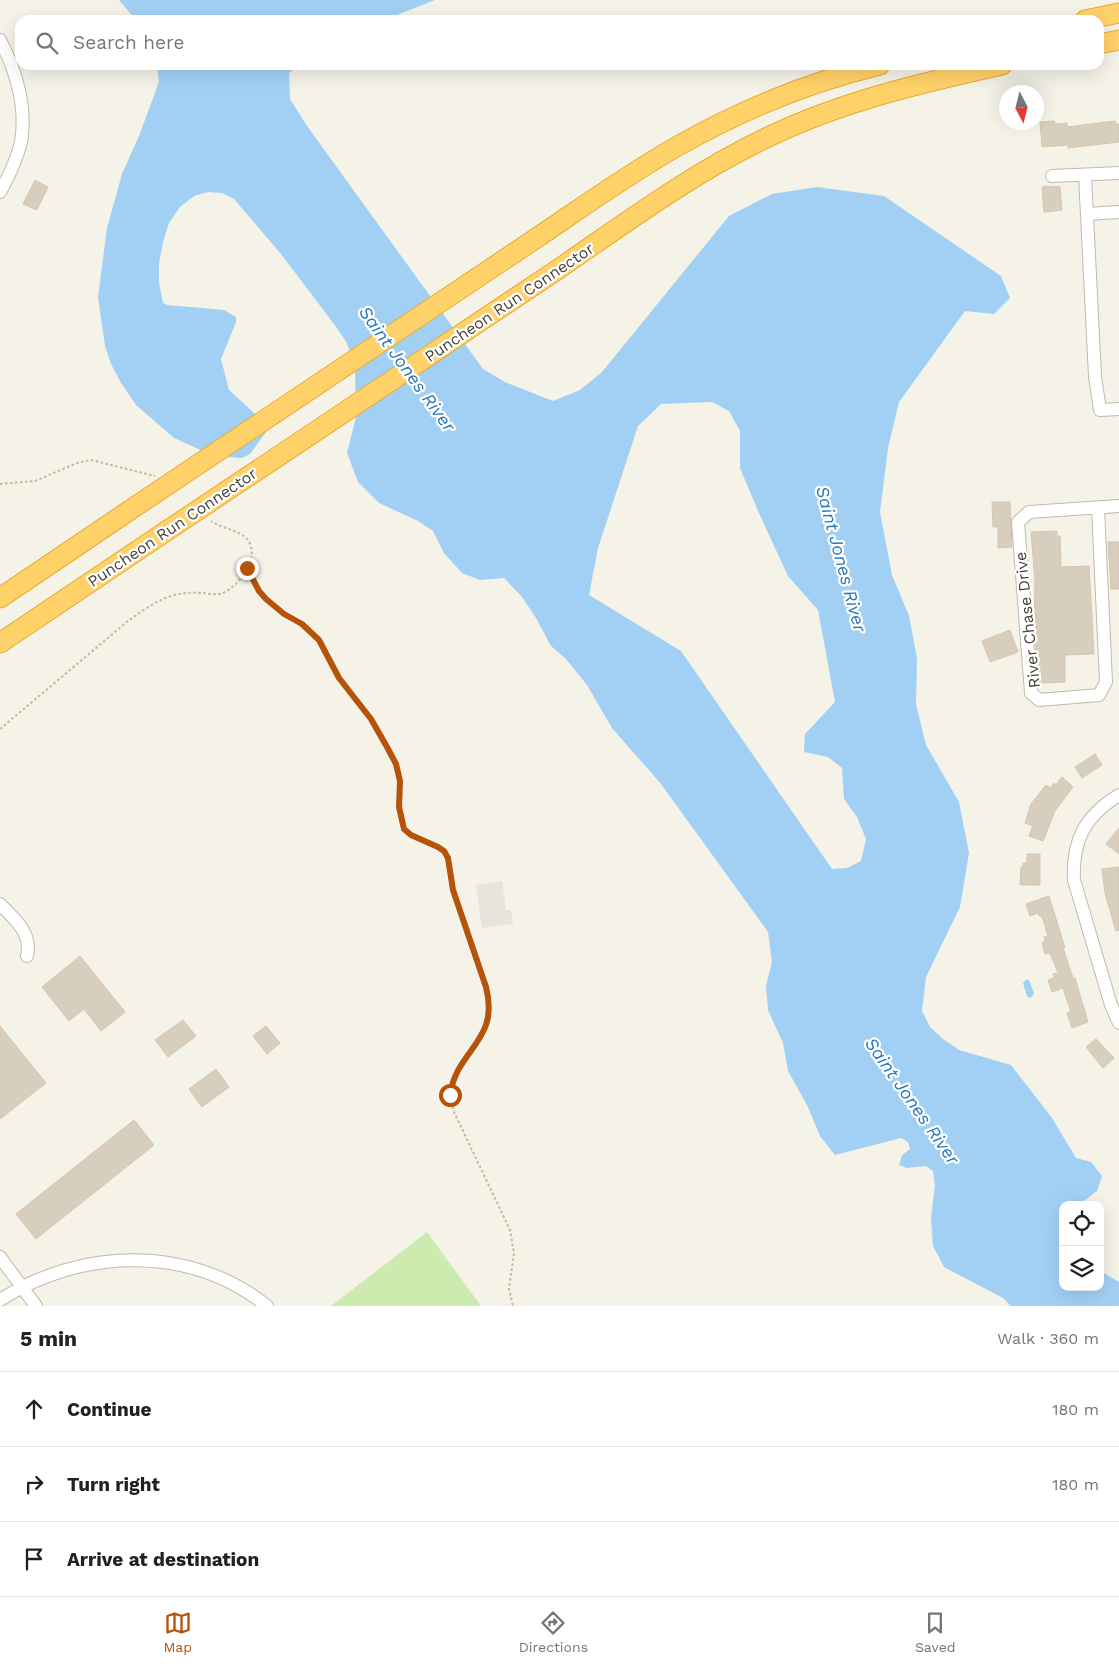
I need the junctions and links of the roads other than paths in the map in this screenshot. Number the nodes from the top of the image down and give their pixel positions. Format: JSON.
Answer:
{"nodes":[{"id":1,"x":1119,"y":12,"type":"edge"},
{"id":2,"x":1104,"y":16,"type":"edge"},
{"id":3,"x":0,"y":40,"type":"edge"},
{"id":4,"x":1119,"y":40,"type":"edge"},
{"id":5,"x":1104,"y":43,"type":"edge"},
{"id":6,"x":864,"y":70,"type":"edge"},
{"id":7,"x":979,"y":70,"type":"edge"},
{"id":8,"x":1119,"y":173,"type":"edge"},
{"id":9,"x":1085,"y":175,"type":"junction"},
{"id":10,"x":1052,"y":176,"type":"dead end"},
{"id":11,"x":0,"y":192,"type":"edge"},
{"id":12,"x":1119,"y":212,"type":"edge"},
{"id":13,"x":1087,"y":214,"type":"junction"},
{"id":14,"x":1119,"y":409,"type":"edge"},
{"id":15,"x":1119,"y":506,"type":"edge"},
{"id":16,"x":1098,"y":508,"type":"junction"},
{"id":17,"x":0,"y":598,"type":"edge"},
{"id":18,"x":0,"y":643,"type":"edge"},
{"id":19,"x":1119,"y":795,"type":"edge"},
{"id":20,"x":0,"y":904,"type":"edge"},
{"id":21,"x":28,"y":956,"type":"dead end"},
{"id":22,"x":1119,"y":1023,"type":"edge"},
{"id":23,"x":0,"y":1257,"type":"edge"},
{"id":24,"x":22,"y":1286,"type":"junction"},
{"id":25,"x":0,"y":1300,"type":"edge"},
{"id":26,"x":36,"y":1306,"type":"edge"},
{"id":27,"x":267,"y":1306,"type":"edge"}],
"edges":[{"from":1,"to":2,"type":"highway"},
{"from":3,"to":11,"type":"street"},
{"from":4,"to":5,"type":"highway"},
{"from":6,"to":17,"type":"highway","bridge":true},
{"from":7,"to":18,"type":"highway","name":"Puncheon Run Connector","bridge":true},
{"from":8,"to":9,"type":"street"},
{"from":9,"to":10,"type":"street"},
{"from":9,"to":13,"type":"street"},
{"from":12,"to":13,"type":"street"},
{"from":13,"to":14,"type":"street"},
{"from":15,"to":16,"type":"street","name":"River Chase Drive"},
{"from":16,"to":16,"type":"street","name":"River Chase Drive"},
{"from":19,"to":22,"type":"street"},
{"from":20,"to":21,"type":"street"},
{"from":23,"to":24,"type":"street"},
{"from":24,"to":25,"type":"street"},
{"from":24,"to":26,"type":"street"},
{"from":24,"to":27,"type":"street"}]}
